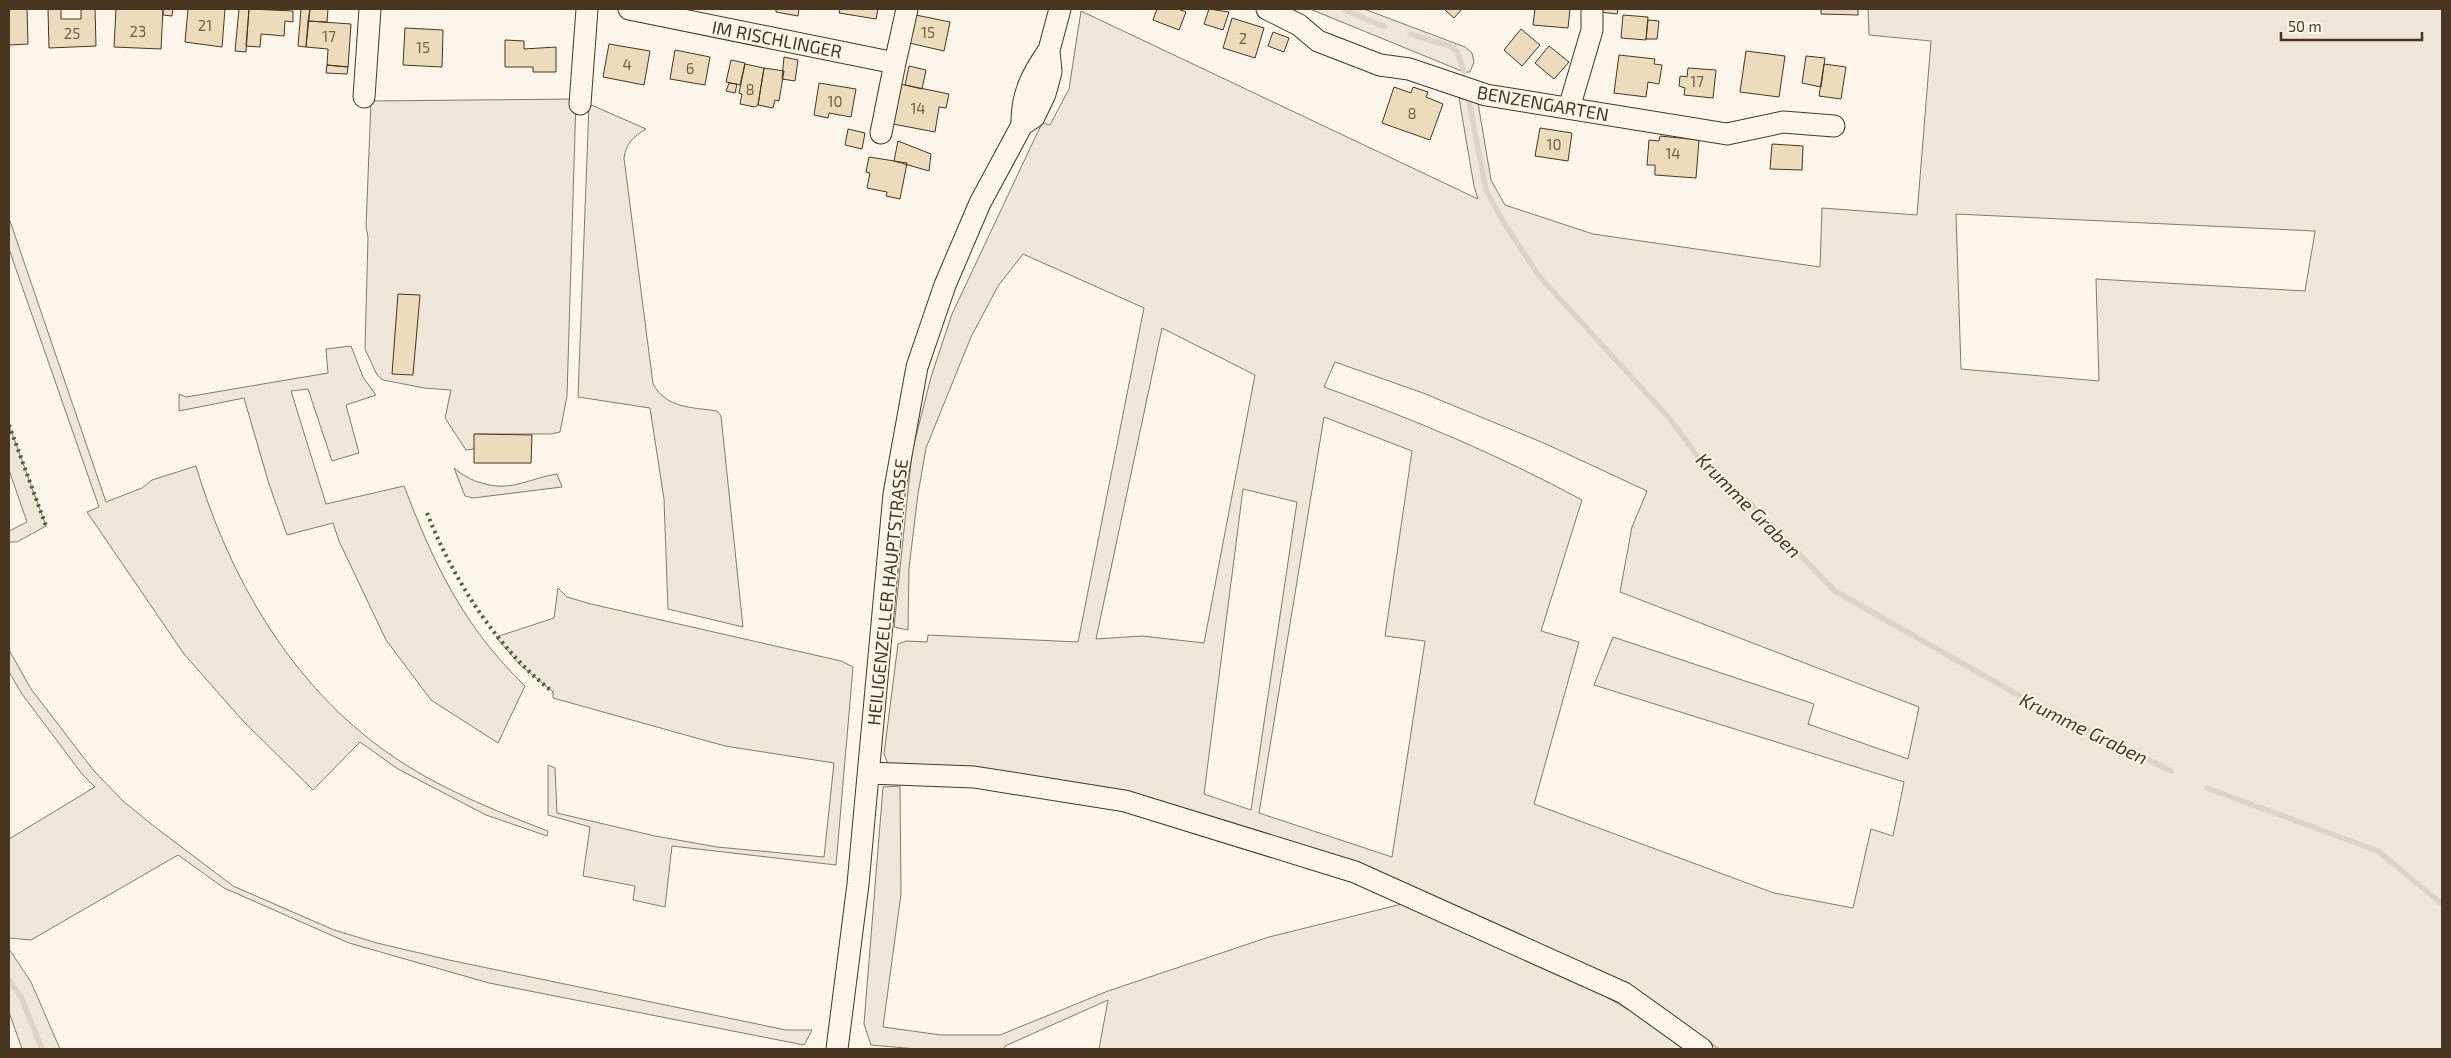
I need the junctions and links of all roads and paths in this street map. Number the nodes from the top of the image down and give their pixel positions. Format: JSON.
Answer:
{"nodes":[{"id":1,"x":370,"y":9,"type":"edge"},
{"id":2,"x":587,"y":9,"type":"edge"},
{"id":3,"x":629,"y":9,"type":"edge"},
{"id":4,"x":907,"y":9,"type":"edge"},
{"id":5,"x":1060,"y":9,"type":"edge"},
{"id":6,"x":1267,"y":9,"type":"edge"},
{"id":7,"x":1592,"y":9,"type":"edge"},
{"id":8,"x":895,"y":62,"type":"junction"},
{"id":9,"x":364,"y":97,"type":"dead end"},
{"id":10,"x":580,"y":104,"type":"dead end"},
{"id":11,"x":1569,"y":108,"type":"junction"},
{"id":12,"x":1834,"y":126,"type":"dead end"},
{"id":13,"x":880,"y":132,"type":"dead end"},
{"id":14,"x":869,"y":773,"type":"junction"},
{"id":15,"x":836,"y":1049,"type":"edge"},
{"id":16,"x":1702,"y":1049,"type":"edge"}],
"edges":[{"from":1,"to":9,"type":"street"},
{"from":2,"to":10,"type":"street"},
{"from":3,"to":8,"type":"street","name":"IM RISCHLINGER"},
{"from":4,"to":8,"type":"street"},
{"from":5,"to":14,"type":"street","name":"HEILIGENZELLER HAUPTSTRASSE"},
{"from":6,"to":11,"type":"street","name":"BENZENGARTEN"},
{"from":7,"to":11,"type":"street"},
{"from":8,"to":13,"type":"street"},
{"from":11,"to":12,"type":"street","name":"BENZENGARTEN"},
{"from":14,"to":15,"type":"street","name":"HEILIGENZELLER HAUPTSTRASSE"},
{"from":14,"to":16,"type":"street"}]}
